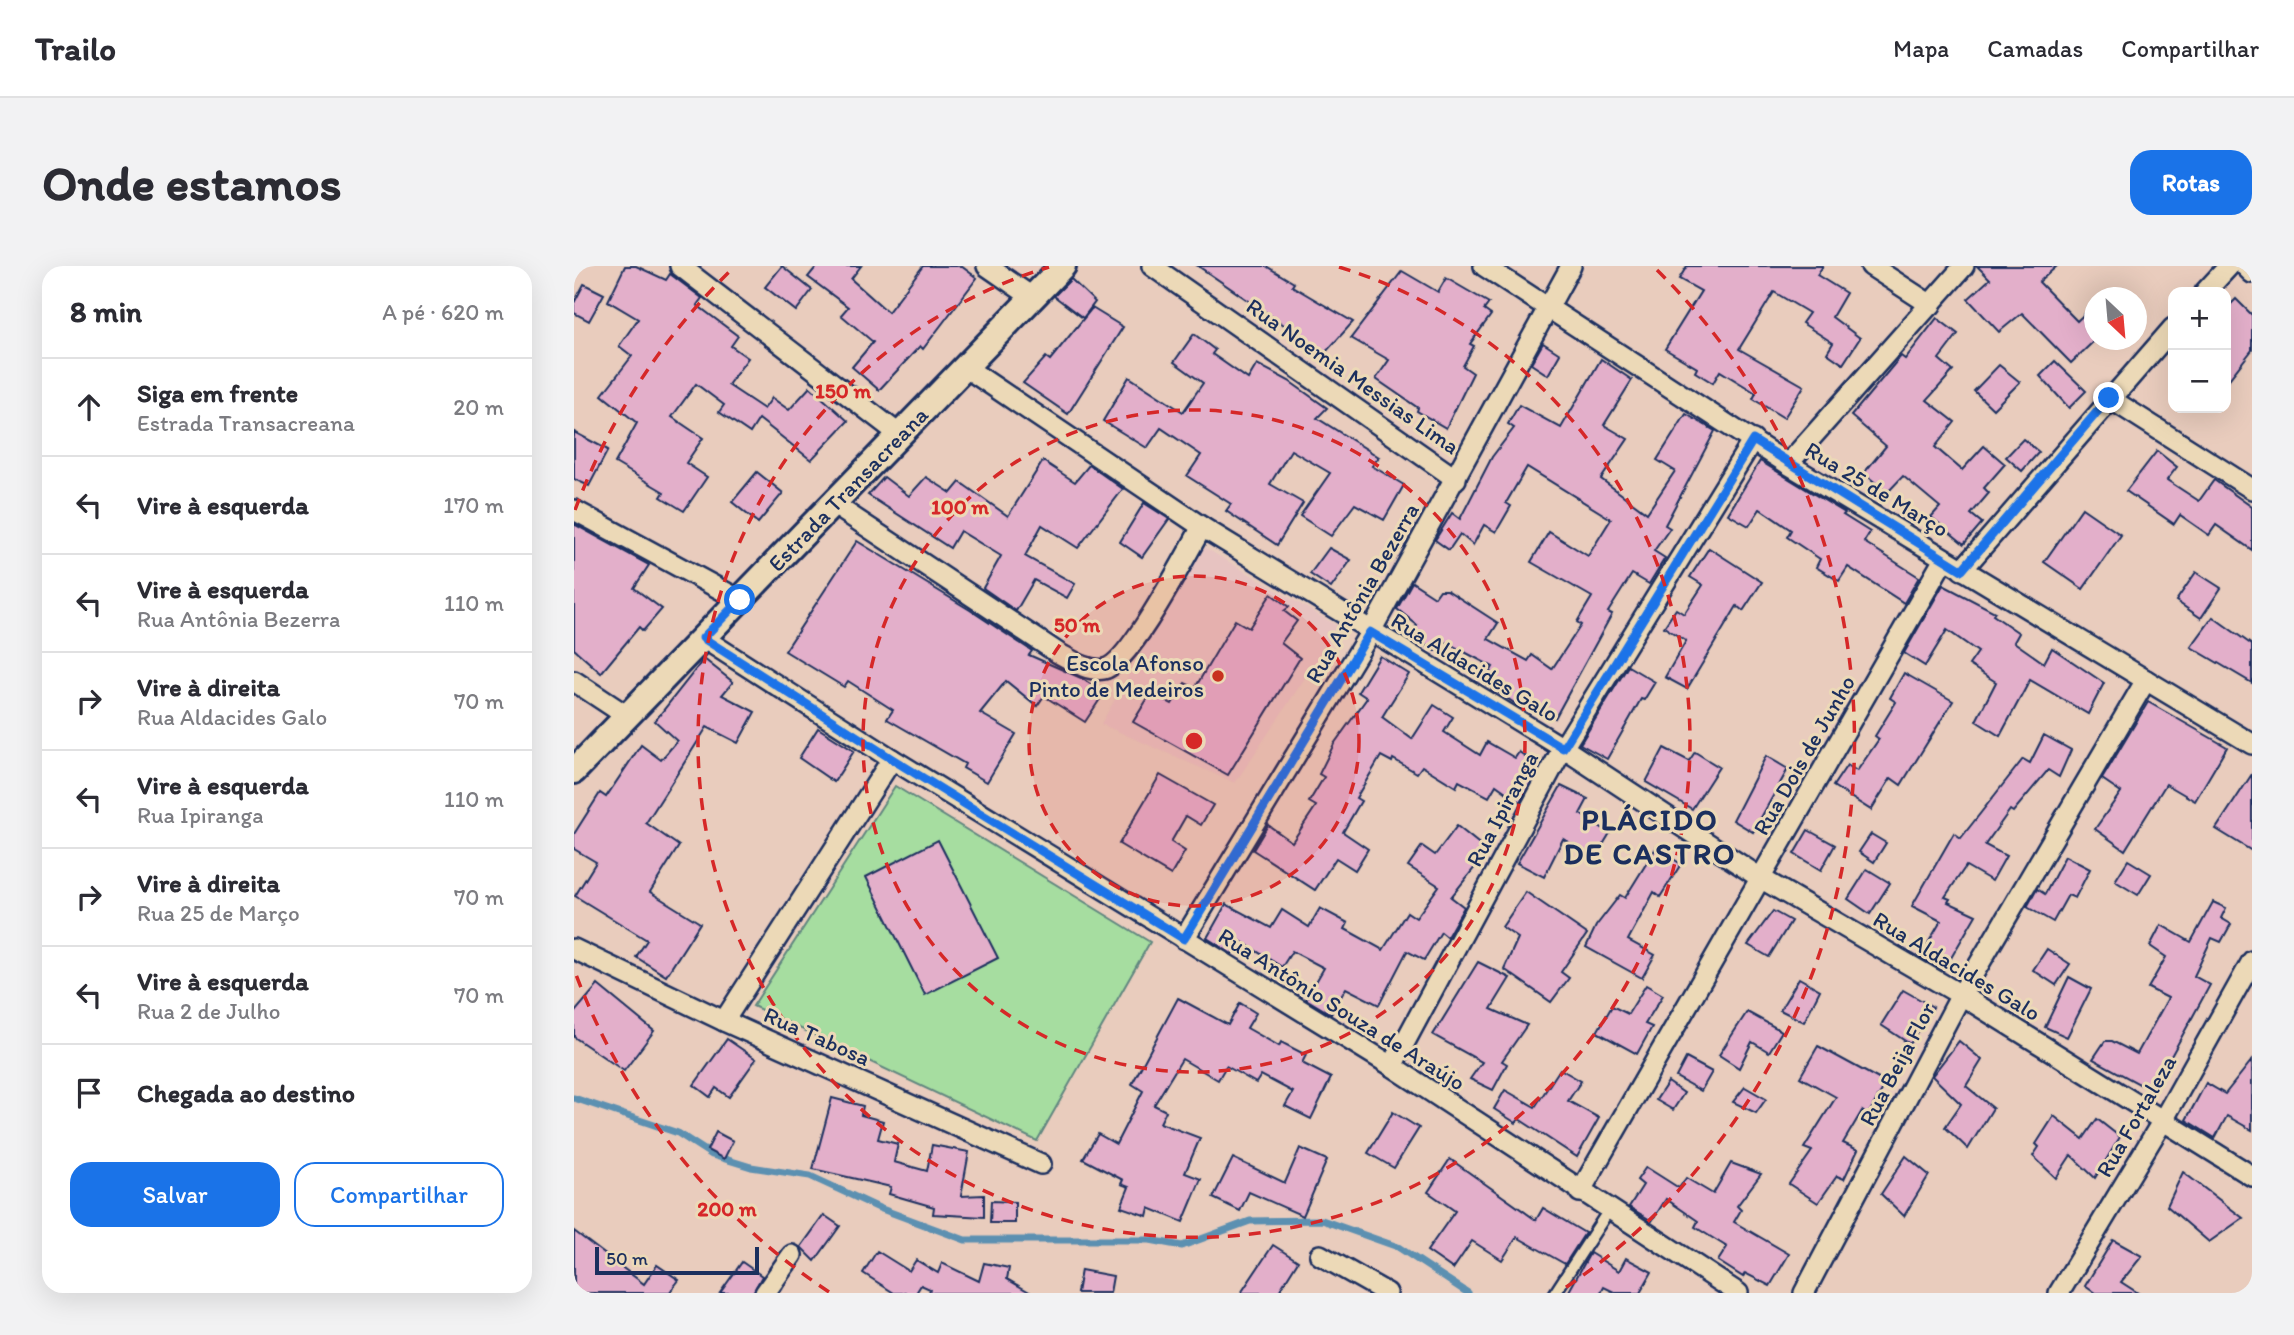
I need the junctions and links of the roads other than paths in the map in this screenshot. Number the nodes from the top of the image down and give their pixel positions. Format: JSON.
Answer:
{"nodes":[{"id":1,"x":680,"y":266,"type":"edge"},
{"id":2,"x":987,"y":266,"type":"edge"},
{"id":3,"x":1063,"y":266,"type":"edge"},
{"id":4,"x":1152,"y":266,"type":"edge"},
{"id":5,"x":1484,"y":266,"type":"edge"},
{"id":6,"x":1571,"y":266,"type":"edge"},
{"id":7,"x":1871,"y":266,"type":"edge"},
{"id":8,"x":1964,"y":266,"type":"edge"},
{"id":9,"x":2229,"y":266,"type":"edge"},
{"id":10,"x":2245,"y":266,"type":"edge"},
{"id":11,"x":2252,"y":273,"type":"edge"},
{"id":12,"x":2210,"y":287,"type":"edge"},
{"id":13,"x":1032,"y":297,"type":"junction"},
{"id":14,"x":1931,"y":305,"type":"junction"},
{"id":15,"x":1549,"y":307,"type":"junction"},
{"id":16,"x":2168,"y":333,"type":"edge"},
{"id":17,"x":965,"y":367,"type":"junction"},
{"id":18,"x":2109,"y":398,"type":"junction"},
{"id":19,"x":900,"y":435,"type":"junction"},
{"id":20,"x":1753,"y":440,"type":"junction"},
{"id":21,"x":1788,"y":464,"type":"junction"},
{"id":22,"x":1456,"y":479,"type":"junction"},
{"id":23,"x":2252,"y":489,"type":"edge"},
{"id":24,"x":833,"y":504,"type":"junction"},
{"id":25,"x":574,"y":510,"type":"edge"},
{"id":26,"x":1202,"y":527,"type":"junction"},
{"id":27,"x":1944,"y":559,"type":"junction"},
{"id":28,"x":1962,"y":570,"type":"junction"},
{"id":29,"x":740,"y":600,"type":"junction"},
{"id":30,"x":1370,"y":632,"type":"junction"},
{"id":31,"x":703,"y":638,"type":"junction"},
{"id":32,"x":2146,"y":680,"type":"junction"},
{"id":33,"x":574,"y":681,"type":"edge"},
{"id":34,"x":627,"y":716,"type":"junction"},
{"id":35,"x":2252,"y":744,"type":"edge"},
{"id":36,"x":1563,"y":748,"type":"junction"},
{"id":37,"x":892,"y":759,"type":"junction"},
{"id":38,"x":574,"y":771,"type":"edge"},
{"id":39,"x":1762,"y":879,"type":"junction"},
{"id":40,"x":1184,"y":939,"type":"junction"},
{"id":41,"x":574,"y":949,"type":"edge"},
{"id":42,"x":2252,"y":961,"type":"edge"},
{"id":43,"x":1961,"y":995,"type":"junction"},
{"id":44,"x":724,"y":1021,"type":"junction"},
{"id":45,"x":1392,"y":1066,"type":"junction"},
{"id":46,"x":2162,"y":1122,"type":"junction"},
{"id":47,"x":1041,"y":1164,"type":"dead end"},
{"id":48,"x":2252,"y":1176,"type":"edge"},
{"id":49,"x":1580,"y":1192,"type":"junction"},
{"id":50,"x":1609,"y":1210,"type":"junction"},
{"id":51,"x":792,"y":1255,"type":"dead end"},
{"id":52,"x":1320,"y":1255,"type":"dead end"},
{"id":53,"x":765,"y":1293,"type":"edge"},
{"id":54,"x":1387,"y":1293,"type":"edge"},
{"id":55,"x":1555,"y":1293,"type":"edge"},
{"id":56,"x":1738,"y":1293,"type":"edge"},
{"id":57,"x":1804,"y":1293,"type":"edge"},
{"id":58,"x":2059,"y":1293,"type":"edge"}],
"edges":[{"from":1,"to":19,"type":"street"},
{"from":2,"to":13,"type":"street"},
{"from":3,"to":13,"type":"street","name":"Estrada Transacreana"},
{"from":4,"to":22,"type":"street","name":"Rua Noemia Messias Lima"},
{"from":5,"to":15,"type":"street","name":"Rua 25 de Março"},
{"from":6,"to":15,"type":"street","name":"Rua Antônia Bezerra"},
{"from":7,"to":14,"type":"street"},
{"from":8,"to":14,"type":"street"},
{"from":9,"to":12,"type":"street"},
{"from":10,"to":11,"type":"street"},
{"from":13,"to":17,"type":"street","name":"Estrada Transacreana"},
{"from":14,"to":21,"type":"street"},
{"from":15,"to":20,"type":"street","name":"Rua 25 de Março"},
{"from":15,"to":22,"type":"street","name":"Rua Antônia Bezerra"},
{"from":16,"to":18,"type":"street"},
{"from":17,"to":19,"type":"street","name":"Estrada Transacreana"},
{"from":17,"to":26,"type":"street","name":"Rua Aldacides Galo"},
{"from":18,"to":23,"type":"street"},
{"from":18,"to":28,"type":"street"},
{"from":19,"to":24,"type":"street","name":"Estrada Transacreana"},
{"from":20,"to":21,"type":"street","name":"Rua 25 de Março"},
{"from":20,"to":36,"type":"street","name":"Rua Ipiranga"},
{"from":21,"to":27,"type":"street","name":"Rua 25 de Março"},
{"from":22,"to":30,"type":"street","name":"Rua Antônia Bezerra"},
{"from":24,"to":26,"type":"street"},
{"from":24,"to":29,"type":"street","name":"Estrada Transacreana"},
{"from":25,"to":29,"type":"street"},
{"from":26,"to":30,"type":"street","name":"Rua Aldacides Galo"},
{"from":27,"to":28,"type":"street","name":"Rua 25 de Março"},
{"from":27,"to":39,"type":"street","name":"Rua Dois de Junho"},
{"from":28,"to":32,"type":"street","name":"Rua 25 de Março"},
{"from":29,"to":31,"type":"street","name":"Estrada Transacreana"},
{"from":30,"to":36,"type":"street","name":"Rua Aldacides Galo"},
{"from":30,"to":40,"type":"street","name":"Rua Antônia Bezerra"},
{"from":31,"to":34,"type":"street","name":"Estrada Transacreana"},
{"from":31,"to":37,"type":"street","name":"Rua Antônio Souza de Araújo"},
{"from":32,"to":35,"type":"street","name":"Rua 25 de Março"},
{"from":32,"to":43,"type":"street","name":"Rua Beija Flor"},
{"from":33,"to":34,"type":"street"},
{"from":34,"to":38,"type":"street","name":"Estrada Transacreana"},
{"from":36,"to":39,"type":"street","name":"Rua Aldacides Galo"},
{"from":36,"to":45,"type":"street","name":"Rua Ipiranga"},
{"from":37,"to":40,"type":"street","name":"Rua Antônio Souza de Araújo"},
{"from":37,"to":44,"type":"street"},
{"from":39,"to":43,"type":"street","name":"Rua Aldacides Galo"},
{"from":39,"to":49,"type":"street","name":"Rua Dois de Junho"},
{"from":40,"to":45,"type":"street","name":"Rua Antônio Souza de Araújo"},
{"from":41,"to":44,"type":"street","name":"Rua Tabosa"},
{"from":42,"to":46,"type":"street","name":"Rua Fortaleza"},
{"from":43,"to":46,"type":"street","name":"Rua Aldacides Galo"},
{"from":43,"to":57,"type":"street","name":"Rua Beija Flor"},
{"from":44,"to":47,"type":"street","name":"Rua Tabosa"},
{"from":45,"to":49,"type":"street","name":"Rua Antônio Souza de Araújo"},
{"from":46,"to":48,"type":"street","name":"Rua Aldacides Galo"},
{"from":46,"to":58,"type":"street","name":"Rua Fortaleza"},
{"from":49,"to":50,"type":"street","name":"Rua Antônio Souza de Araújo"},
{"from":50,"to":55,"type":"lane"},
{"from":50,"to":56,"type":"street","name":"Rua Antônio Souza de Araújo"},
{"from":51,"to":53,"type":"street"},
{"from":52,"to":54,"type":"street"}]}
